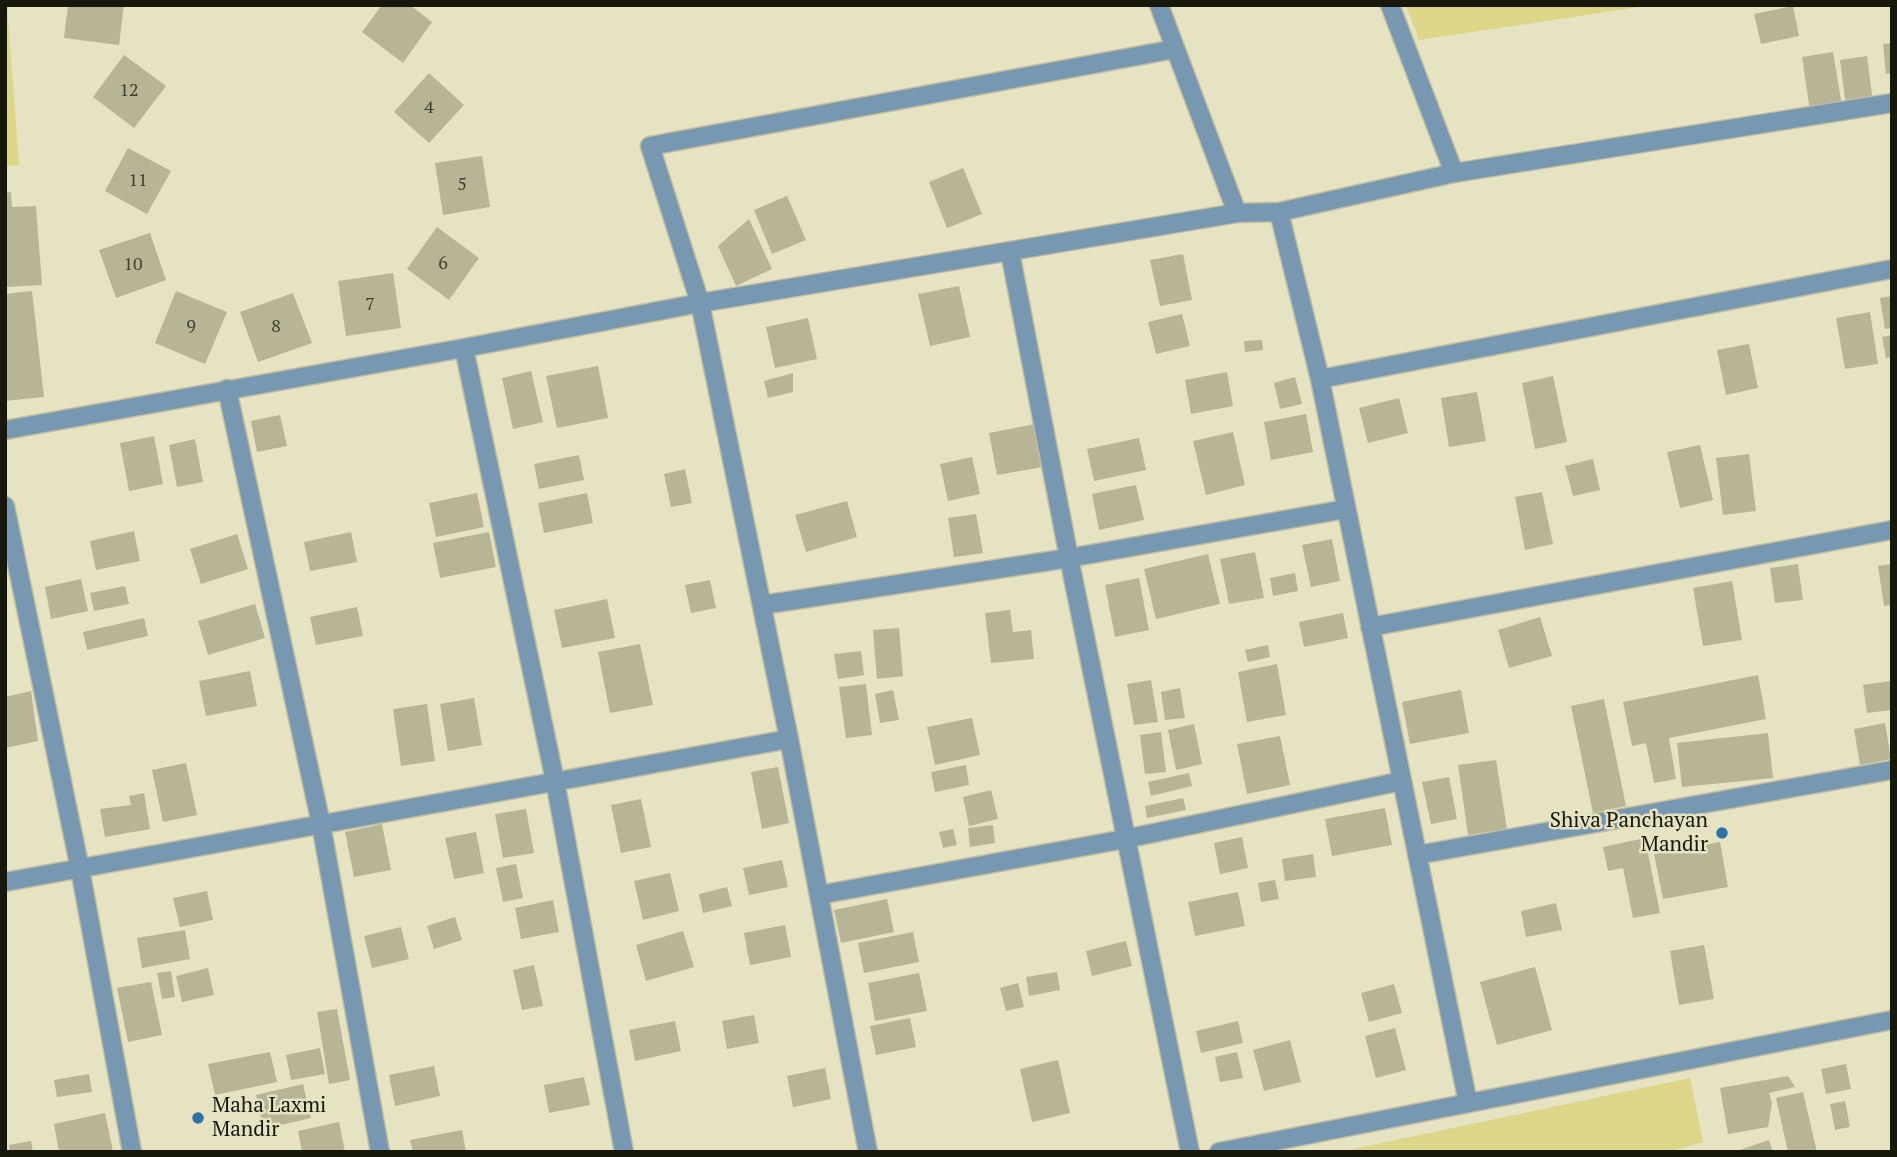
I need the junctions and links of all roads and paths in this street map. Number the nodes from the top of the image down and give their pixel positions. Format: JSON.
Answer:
{"nodes":[{"id":1,"x":1159,"y":5,"type":"edge"},
{"id":2,"x":1390,"y":5,"type":"edge"},
{"id":3,"x":1175,"y":49,"type":"junction"},
{"id":4,"x":1892,"y":103,"type":"edge"},
{"id":5,"x":1454,"y":173,"type":"junction"},
{"id":6,"x":1279,"y":212,"type":"junction"},
{"id":7,"x":1237,"y":213,"type":"junction"},
{"id":8,"x":1010,"y":252,"type":"junction"},
{"id":9,"x":1892,"y":269,"type":"edge"},
{"id":10,"x":700,"y":303,"type":"junction"},
{"id":11,"x":464,"y":348,"type":"junction"},
{"id":12,"x":1320,"y":379,"type":"junction"},
{"id":13,"x":227,"y":389,"type":"junction"},
{"id":14,"x":5,"y":430,"type":"edge"},
{"id":15,"x":5,"y":506,"type":"edge"},
{"id":16,"x":1346,"y":509,"type":"junction"},
{"id":17,"x":1892,"y":530,"type":"edge"},
{"id":18,"x":1069,"y":558,"type":"junction"},
{"id":19,"x":762,"y":605,"type":"junction"},
{"id":20,"x":1370,"y":627,"type":"junction"},
{"id":21,"x":789,"y":739,"type":"junction"},
{"id":22,"x":1892,"y":770,"type":"edge"},
{"id":23,"x":1402,"y":781,"type":"junction"},
{"id":24,"x":555,"y":782,"type":"junction"},
{"id":25,"x":321,"y":824,"type":"junction"},
{"id":26,"x":1125,"y":839,"type":"junction"},
{"id":27,"x":1417,"y":855,"type":"junction"},
{"id":28,"x":80,"y":869,"type":"junction"},
{"id":29,"x":5,"y":882,"type":"edge"},
{"id":30,"x":819,"y":895,"type":"junction"},
{"id":31,"x":1892,"y":1020,"type":"edge"},
{"id":32,"x":1468,"y":1102,"type":"junction"},
{"id":33,"x":132,"y":1152,"type":"edge"},
{"id":34,"x":380,"y":1152,"type":"edge"},
{"id":35,"x":624,"y":1152,"type":"edge"},
{"id":36,"x":868,"y":1152,"type":"edge"},
{"id":37,"x":1190,"y":1152,"type":"edge"},
{"id":38,"x":1219,"y":1152,"type":"edge"}],
"edges":[{"from":1,"to":3,"type":"street"},
{"from":2,"to":5,"type":"street"},
{"from":3,"to":7,"type":"street"},
{"from":3,"to":10,"type":"street"},
{"from":4,"to":5,"type":"street"},
{"from":5,"to":6,"type":"street"},
{"from":6,"to":7,"type":"street"},
{"from":6,"to":12,"type":"street"},
{"from":7,"to":8,"type":"street"},
{"from":8,"to":10,"type":"street"},
{"from":8,"to":18,"type":"street"},
{"from":9,"to":12,"type":"street"},
{"from":10,"to":11,"type":"street"},
{"from":10,"to":19,"type":"street"},
{"from":11,"to":13,"type":"street"},
{"from":11,"to":24,"type":"street"},
{"from":12,"to":16,"type":"street"},
{"from":13,"to":14,"type":"street"},
{"from":13,"to":25,"type":"street"},
{"from":15,"to":28,"type":"street"},
{"from":16,"to":18,"type":"street"},
{"from":16,"to":20,"type":"street"},
{"from":17,"to":20,"type":"street"},
{"from":18,"to":19,"type":"street"},
{"from":18,"to":26,"type":"street"},
{"from":19,"to":21,"type":"street"},
{"from":20,"to":23,"type":"street"},
{"from":21,"to":24,"type":"street"},
{"from":21,"to":30,"type":"street"},
{"from":22,"to":27,"type":"street"},
{"from":23,"to":26,"type":"street"},
{"from":23,"to":27,"type":"street"},
{"from":24,"to":25,"type":"street"},
{"from":24,"to":35,"type":"street"},
{"from":25,"to":28,"type":"street"},
{"from":25,"to":34,"type":"street"},
{"from":26,"to":30,"type":"street"},
{"from":26,"to":37,"type":"street"},
{"from":27,"to":32,"type":"street"},
{"from":28,"to":29,"type":"street"},
{"from":28,"to":33,"type":"street"},
{"from":30,"to":36,"type":"street"},
{"from":31,"to":32,"type":"street"},
{"from":32,"to":38,"type":"street"}]}
